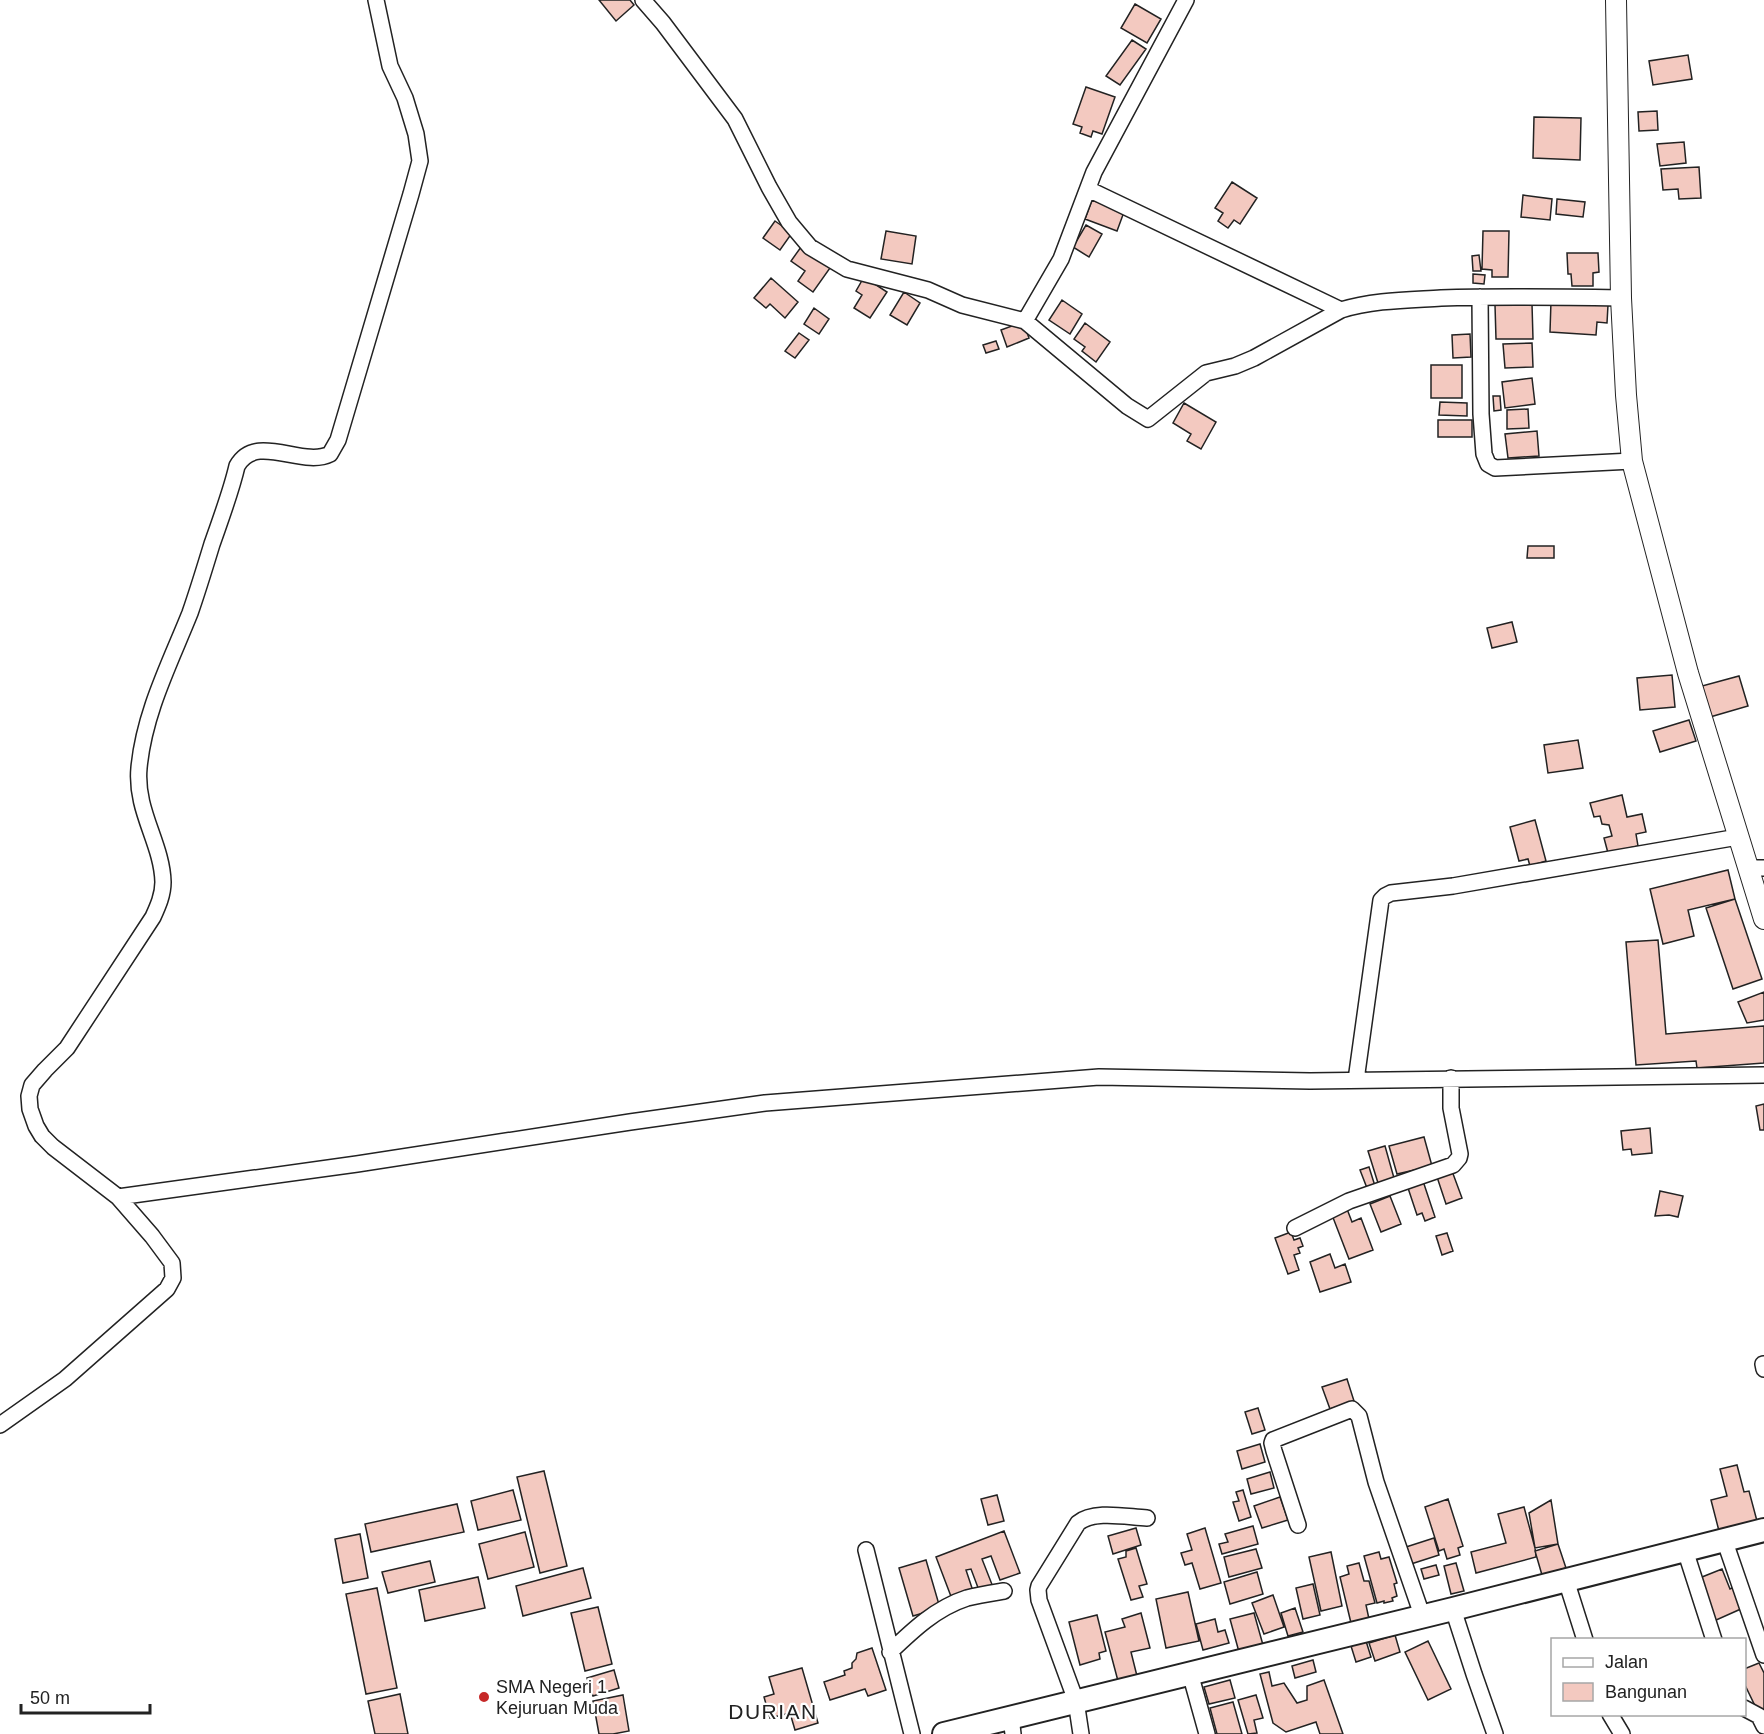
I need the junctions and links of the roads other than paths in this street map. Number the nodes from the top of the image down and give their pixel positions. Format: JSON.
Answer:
{"nodes":[{"id":1,"x":376,"y":0,"type":"edge"},
{"id":2,"x":644,"y":0,"type":"edge"},
{"id":3,"x":1186,"y":0,"type":"edge"},
{"id":4,"x":1616,"y":0,"type":"edge"},
{"id":5,"x":1088,"y":189,"type":"junction"},
{"id":6,"x":1480,"y":297,"type":"junction"},
{"id":7,"x":1621,"y":298,"type":"junction"},
{"id":8,"x":1341,"y":310,"type":"junction"},
{"id":9,"x":1026,"y":321,"type":"junction"},
{"id":10,"x":1632,"y":462,"type":"junction"},
{"id":11,"x":1738,"y":837,"type":"junction"},
{"id":12,"x":1756,"y":868,"type":"edge"},
{"id":13,"x":1764,"y":919,"type":"edge"},
{"id":14,"x":1764,"y":1075,"type":"edge"},
{"id":15,"x":1451,"y":1078,"type":"junction"},
{"id":16,"x":1356,"y":1080,"type":"junction"},
{"id":17,"x":118,"y":1197,"type":"junction"},
{"id":18,"x":1295,"y":1228,"type":"dead end"},
{"id":19,"x":0,"y":1425,"type":"edge"},
{"id":20,"x":1146,"y":1518,"type":"dead end"},
{"id":21,"x":1298,"y":1525,"type":"dead end"},
{"id":22,"x":1764,"y":1530,"type":"edge"},
{"id":23,"x":1724,"y":1539,"type":"junction"},
{"id":24,"x":867,"y":1550,"type":"dead end"},
{"id":25,"x":1685,"y":1550,"type":"junction"},
{"id":26,"x":1566,"y":1580,"type":"junction"},
{"id":27,"x":1004,"y":1591,"type":"dead end"},
{"id":28,"x":1453,"y":1609,"type":"junction"},
{"id":29,"x":1422,"y":1615,"type":"junction"},
{"id":30,"x":1584,"y":1638,"type":"edge"},
{"id":31,"x":1713,"y":1638,"type":"edge"},
{"id":32,"x":890,"y":1652,"type":"junction"},
{"id":33,"x":1764,"y":1654,"type":"edge"},
{"id":34,"x":1190,"y":1673,"type":"junction"},
{"id":35,"x":1076,"y":1701,"type":"junction"},
{"id":36,"x":1746,"y":1709,"type":"edge"},
{"id":37,"x":1611,"y":1716,"type":"edge"},
{"id":38,"x":1012,"y":1726,"type":"edge"},
{"id":39,"x":1764,"y":1726,"type":"edge"},
{"id":40,"x":912,"y":1734,"type":"edge"},
{"id":41,"x":944,"y":1734,"type":"edge"},
{"id":42,"x":1081,"y":1734,"type":"edge"},
{"id":43,"x":1207,"y":1734,"type":"edge"},
{"id":44,"x":1495,"y":1734,"type":"edge"},
{"id":45,"x":1622,"y":1734,"type":"edge"}],
"edges":[{"from":1,"to":17,"type":"street"},
{"from":2,"to":9,"type":"street"},
{"from":3,"to":5,"type":"street"},
{"from":4,"to":7,"type":"street"},
{"from":5,"to":8,"type":"street"},
{"from":5,"to":9,"type":"street"},
{"from":6,"to":7,"type":"street"},
{"from":6,"to":8,"type":"street"},
{"from":6,"to":10,"type":"street"},
{"from":7,"to":10,"type":"street"},
{"from":8,"to":9,"type":"street"},
{"from":10,"to":11,"type":"street"},
{"from":11,"to":12,"type":"street"},
{"from":11,"to":16,"type":"street"},
{"from":12,"to":13,"type":"street"},
{"from":14,"to":15,"type":"street"},
{"from":15,"to":16,"type":"street"},
{"from":15,"to":18,"type":"street"},
{"from":16,"to":17,"type":"street"},
{"from":17,"to":19,"type":"street"},
{"from":20,"to":35,"type":"street"},
{"from":21,"to":29,"type":"street"},
{"from":22,"to":23,"type":"main road"},
{"from":23,"to":25,"type":"main road"},
{"from":23,"to":33,"type":"street"},
{"from":24,"to":32,"type":"street"},
{"from":25,"to":26,"type":"main road"},
{"from":25,"to":31,"type":"street"},
{"from":26,"to":28,"type":"main road"},
{"from":26,"to":30,"type":"street"},
{"from":27,"to":32,"type":"street"},
{"from":28,"to":29,"type":"main road"},
{"from":28,"to":44,"type":"street"},
{"from":29,"to":34,"type":"main road"},
{"from":32,"to":40,"type":"street"},
{"from":34,"to":35,"type":"main road"},
{"from":34,"to":43,"type":"street"},
{"from":35,"to":38,"type":"main road"},
{"from":35,"to":42,"type":"street"},
{"from":36,"to":39,"type":"street"},
{"from":37,"to":45,"type":"street"},
{"from":38,"to":41,"type":"main road"}]}
